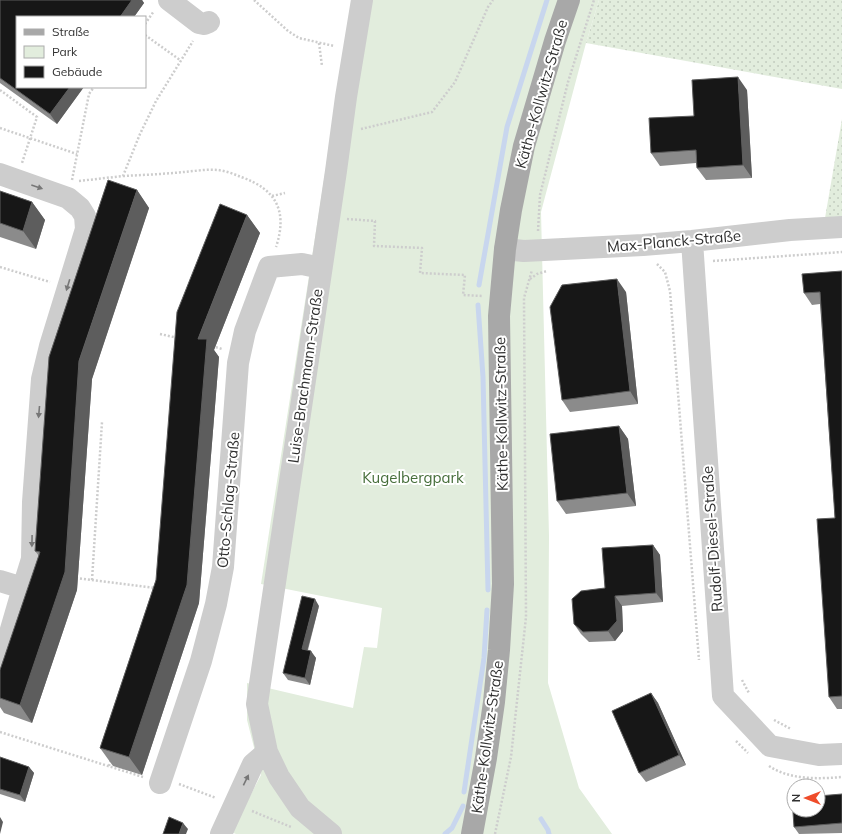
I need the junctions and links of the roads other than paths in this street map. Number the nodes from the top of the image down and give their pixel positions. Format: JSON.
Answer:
{"nodes":[{"id":1,"x":168,"y":0,"type":"edge"},
{"id":2,"x":362,"y":0,"type":"edge"},
{"id":3,"x":569,"y":0,"type":"edge"},
{"id":4,"x":207,"y":23,"type":"road end"},
{"id":5,"x":9,"y":177,"type":"edge"},
{"id":6,"x":842,"y":227,"type":"edge"},
{"id":7,"x":505,"y":249,"type":"junction"},
{"id":8,"x":692,"y":252,"type":"junction"},
{"id":9,"x":321,"y":268,"type":"junction"},
{"id":10,"x":0,"y":581,"type":"edge"},
{"id":11,"x":23,"y":588,"type":"junction"},
{"id":12,"x":0,"y":667,"type":"edge"},
{"id":13,"x":267,"y":752,"type":"junction"},
{"id":14,"x":842,"y":754,"type":"edge"},
{"id":15,"x":161,"y":780,"type":"road end"},
{"id":16,"x":221,"y":834,"type":"edge"},
{"id":17,"x":331,"y":834,"type":"edge"},
{"id":18,"x":472,"y":834,"type":"edge"}],
"edges":[{"from":1,"to":4,"type":"street"},
{"from":2,"to":9,"type":"street","name":"Luise-Brachmann-Straße"},
{"from":3,"to":7,"type":"main road","name":"Käthe-Kollwitz-Straße"},
{"from":5,"to":11,"type":"street","one_way":true},
{"from":6,"to":8,"type":"street","name":"Max-Planck-Straße"},
{"from":7,"to":8,"type":"street","name":"Max-Planck-Straße"},
{"from":7,"to":18,"type":"main road","name":"Käthe-Kollwitz-Straße"},
{"from":8,"to":14,"type":"street","name":"Rudolf-Diesel-Straße"},
{"from":9,"to":13,"type":"street","name":"Luise-Brachmann-Straße"},
{"from":9,"to":15,"type":"street","name":"Otto-Schlag-Straße"},
{"from":10,"to":11,"type":"street"},
{"from":11,"to":12,"type":"street"},
{"from":16,"to":13,"type":"street","one_way":true},
{"from":13,"to":17,"type":"street","name":"Luise-Brachmann-Straße"}]}
